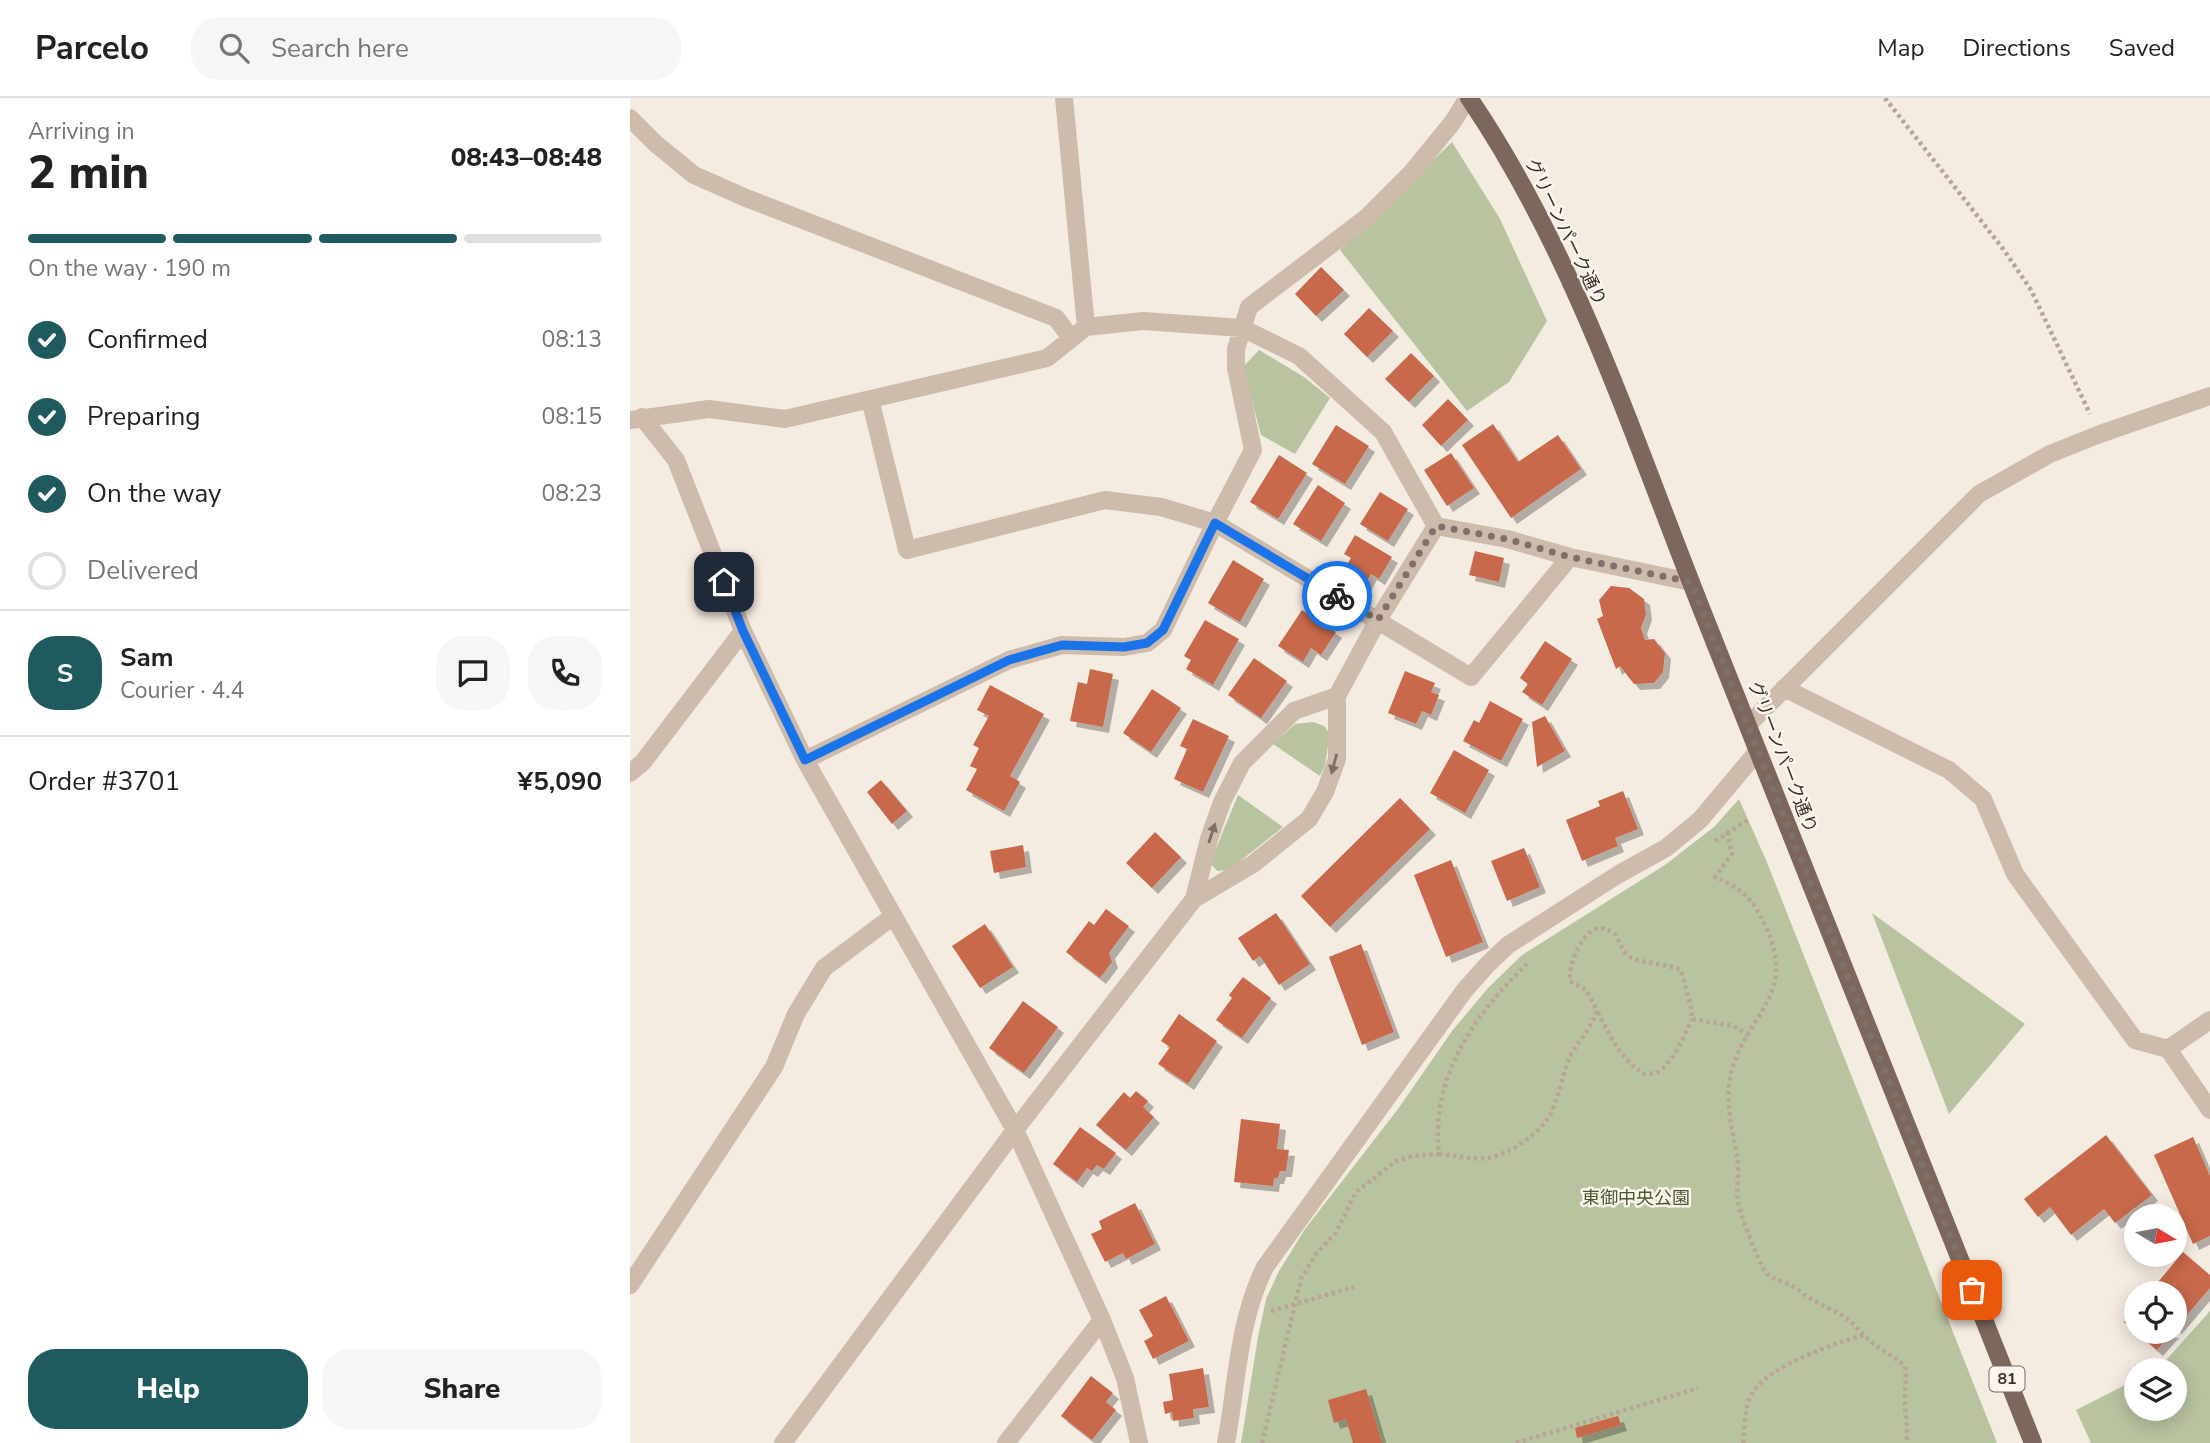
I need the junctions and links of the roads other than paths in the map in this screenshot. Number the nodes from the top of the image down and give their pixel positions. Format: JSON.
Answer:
{"nodes":[{"id":1,"x":1064,"y":98,"type":"edge"},
{"id":2,"x":1469,"y":98,"type":"edge"},
{"id":3,"x":630,"y":118,"type":"edge"},
{"id":4,"x":1086,"y":327,"type":"junction"},
{"id":5,"x":1242,"y":328,"type":"junction"},
{"id":6,"x":1071,"y":338,"type":"junction"},
{"id":7,"x":2210,"y":396,"type":"edge"},
{"id":8,"x":870,"y":399,"type":"junction"},
{"id":9,"x":636,"y":419,"type":"edge"},
{"id":10,"x":1215,"y":523,"type":"junction"},
{"id":11,"x":1436,"y":526,"type":"junction"},
{"id":12,"x":1570,"y":557,"type":"junction"},
{"id":13,"x":1691,"y":582,"type":"junction"},
{"id":14,"x":1378,"y":620,"type":"junction"},
{"id":15,"x":743,"y":631,"type":"junction"},
{"id":16,"x":1784,"y":688,"type":"junction"},
{"id":17,"x":1337,"y":696,"type":"junction"},
{"id":18,"x":1748,"y":725,"type":"junction"},
{"id":19,"x":1757,"y":752,"type":"junction"},
{"id":20,"x":805,"y":760,"type":"junction"},
{"id":21,"x":630,"y":773,"type":"edge"},
{"id":22,"x":1194,"y":899,"type":"junction"},
{"id":23,"x":892,"y":917,"type":"junction"},
{"id":24,"x":2210,"y":1020,"type":"edge"},
{"id":25,"x":2168,"y":1049,"type":"junction"},
{"id":26,"x":2210,"y":1110,"type":"edge"},
{"id":27,"x":1015,"y":1130,"type":"junction"},
{"id":28,"x":630,"y":1285,"type":"edge"},
{"id":29,"x":1102,"y":1320,"type":"junction"},
{"id":30,"x":783,"y":1443,"type":"edge"},
{"id":31,"x":1006,"y":1443,"type":"edge"},
{"id":32,"x":1139,"y":1443,"type":"edge"},
{"id":33,"x":1226,"y":1443,"type":"edge"},
{"id":34,"x":2033,"y":1443,"type":"edge"}],
"edges":[{"from":1,"to":4,"type":"street"},
{"from":2,"to":5,"type":"street"},
{"from":2,"to":13,"type":"main road","name":"グリーンパーク通り","number":"81"},
{"from":3,"to":6,"type":"street"},
{"from":4,"to":5,"type":"street"},
{"from":4,"to":6,"type":"street"},
{"from":5,"to":10,"type":"street"},
{"from":5,"to":11,"type":"street"},
{"from":6,"to":8,"type":"street"},
{"from":7,"to":16,"type":"street"},
{"from":8,"to":9,"type":"street"},
{"from":8,"to":10,"type":"street"},
{"from":9,"to":15,"type":"street"},
{"from":10,"to":14,"type":"street"},
{"from":10,"to":20,"type":"street"},
{"from":11,"to":12,"type":"street"},
{"from":11,"to":14,"type":"street"},
{"from":12,"to":13,"type":"street"},
{"from":12,"to":14,"type":"street"},
{"from":13,"to":18,"type":"main road","name":"グリーンパーク通り","number":"81"},
{"from":14,"to":17,"type":"street"},
{"from":15,"to":20,"type":"street"},
{"from":15,"to":21,"type":"street"},
{"from":16,"to":18,"type":"street"},
{"from":16,"to":25,"type":"street"},
{"from":22,"to":17,"type":"street","one_way":true},
{"from":17,"to":22,"type":"street","one_way":true},
{"from":18,"to":19,"type":"main road","name":"グリーンパーク通り","number":"81"},
{"from":19,"to":33,"type":"street"},
{"from":19,"to":34,"type":"main road","name":"グリーンパーク通り","number":"81"},
{"from":20,"to":23,"type":"street"},
{"from":22,"to":27,"type":"street"},
{"from":23,"to":27,"type":"street"},
{"from":23,"to":28,"type":"street"},
{"from":24,"to":25,"type":"street"},
{"from":25,"to":26,"type":"street"},
{"from":27,"to":29,"type":"street"},
{"from":27,"to":30,"type":"street"},
{"from":29,"to":31,"type":"street"},
{"from":29,"to":32,"type":"street"}]}
